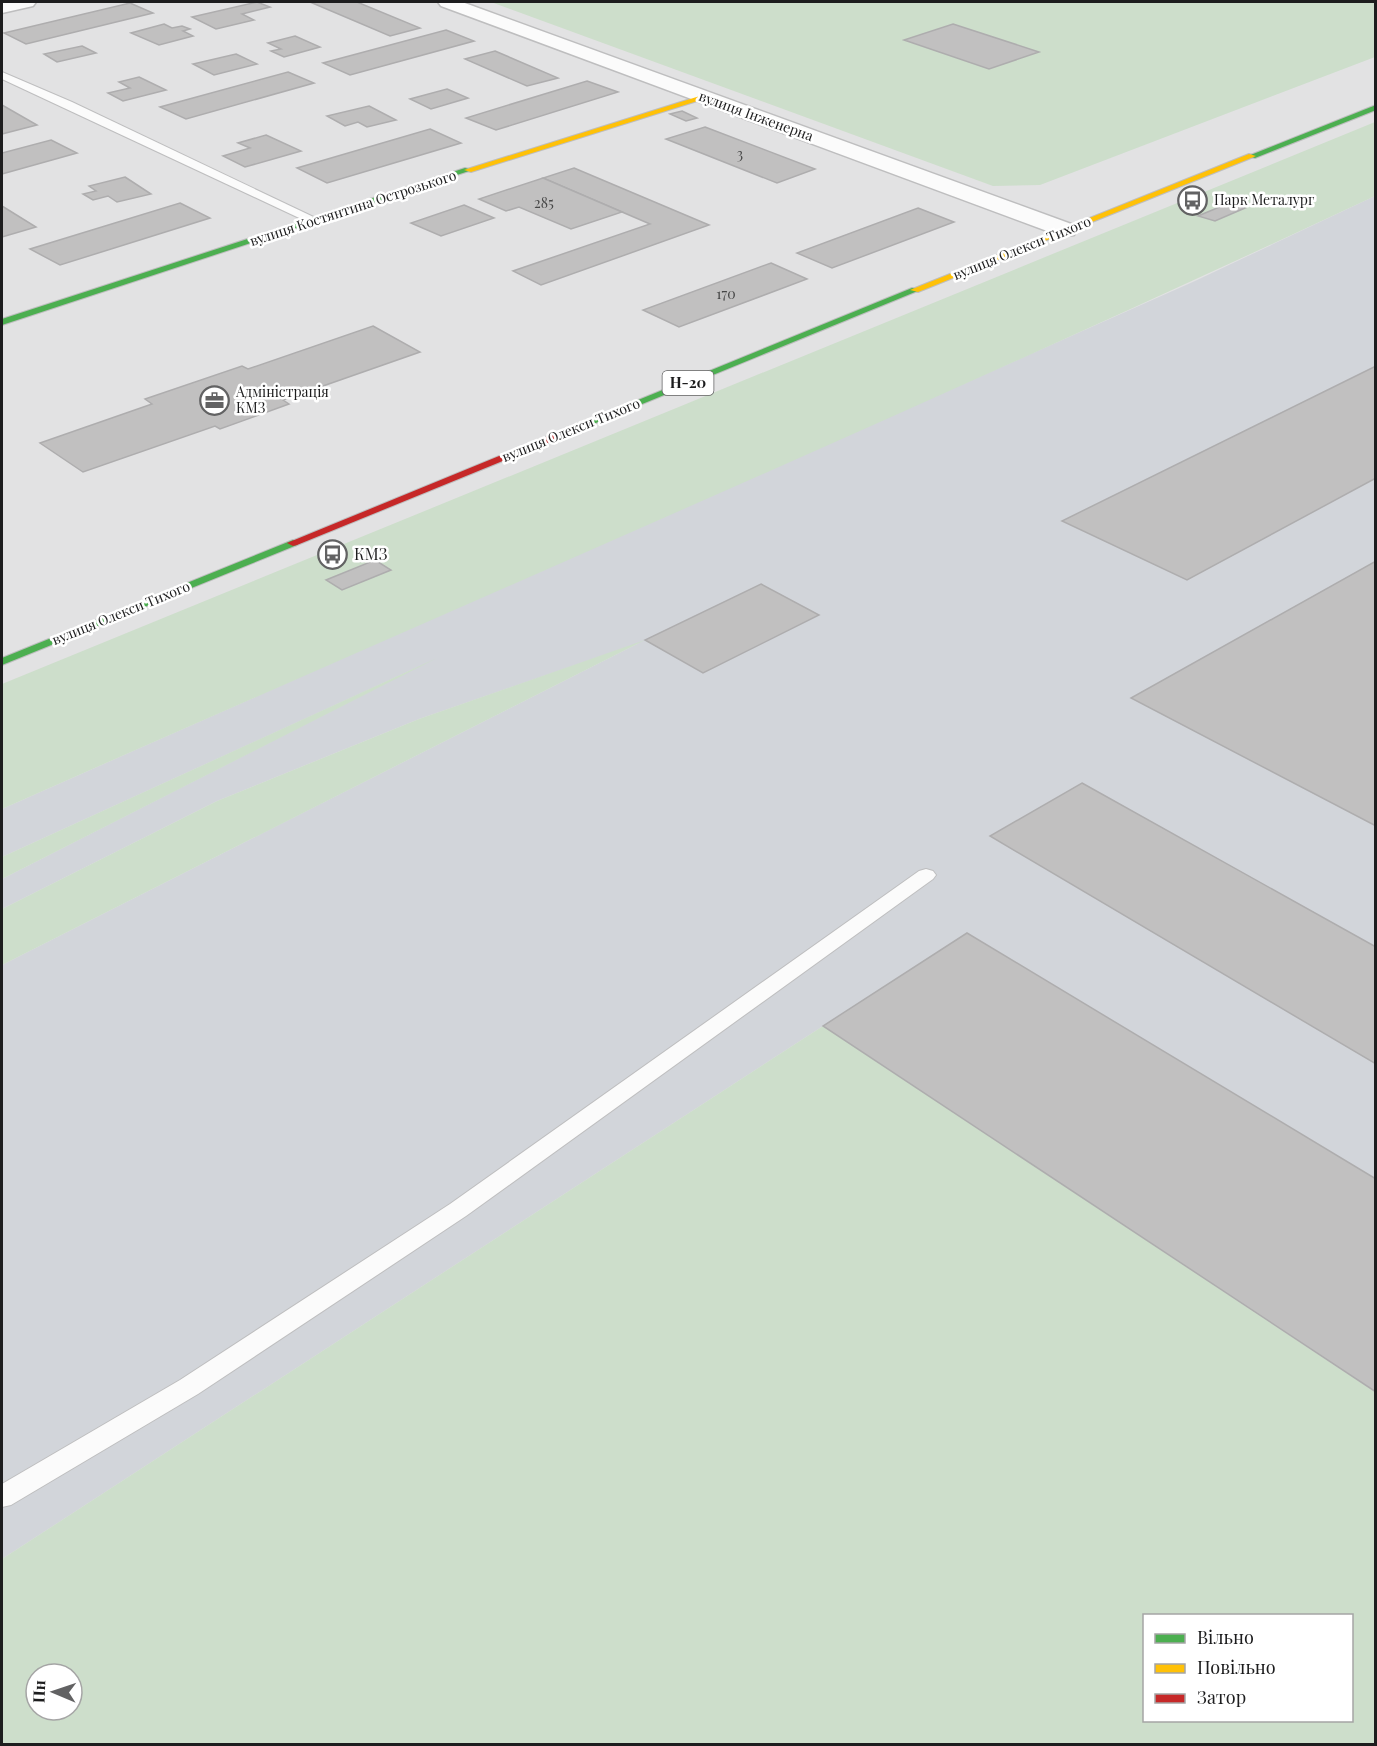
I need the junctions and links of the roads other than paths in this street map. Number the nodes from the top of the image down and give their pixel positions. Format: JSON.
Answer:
{"nodes":[{"id":1,"x":27,"y":2,"type":"edge"},
{"id":2,"x":447,"y":2,"type":"edge"},
{"id":3,"x":2,"y":8,"type":"edge"},
{"id":4,"x":2,"y":75,"type":"edge"},
{"id":5,"x":706,"y":97,"type":"junction"},
{"id":6,"x":1376,"y":107,"type":"edge"},
{"id":7,"x":316,"y":221,"type":"junction"},
{"id":8,"x":1066,"y":230,"type":"junction"},
{"id":9,"x":2,"y":322,"type":"edge"},
{"id":10,"x":2,"y":662,"type":"edge"},
{"id":11,"x":926,"y":875,"type":"dead end"},
{"id":12,"x":2,"y":1497,"type":"edge"}],
"edges":[{"from":1,"to":3,"type":"street"},
{"from":2,"to":5,"type":"street","name":"вулиця Інженерна"},
{"from":4,"to":7,"type":"lane"},
{"from":5,"to":7,"type":"main road","name":"вулиця Костянтина Острозького"},
{"from":5,"to":8,"type":"street","name":"вулиця Інженерна"},
{"from":6,"to":8,"type":"main road","name":"вулиця Олекси Тихого","number":"Н-20"},
{"from":7,"to":9,"type":"main road","name":"вулиця Костянтина Острозького"},
{"from":8,"to":10,"type":"main road","name":"вулиця Олекси Тихого","number":"Н-20"},
{"from":11,"to":12,"type":"lane"}]}
